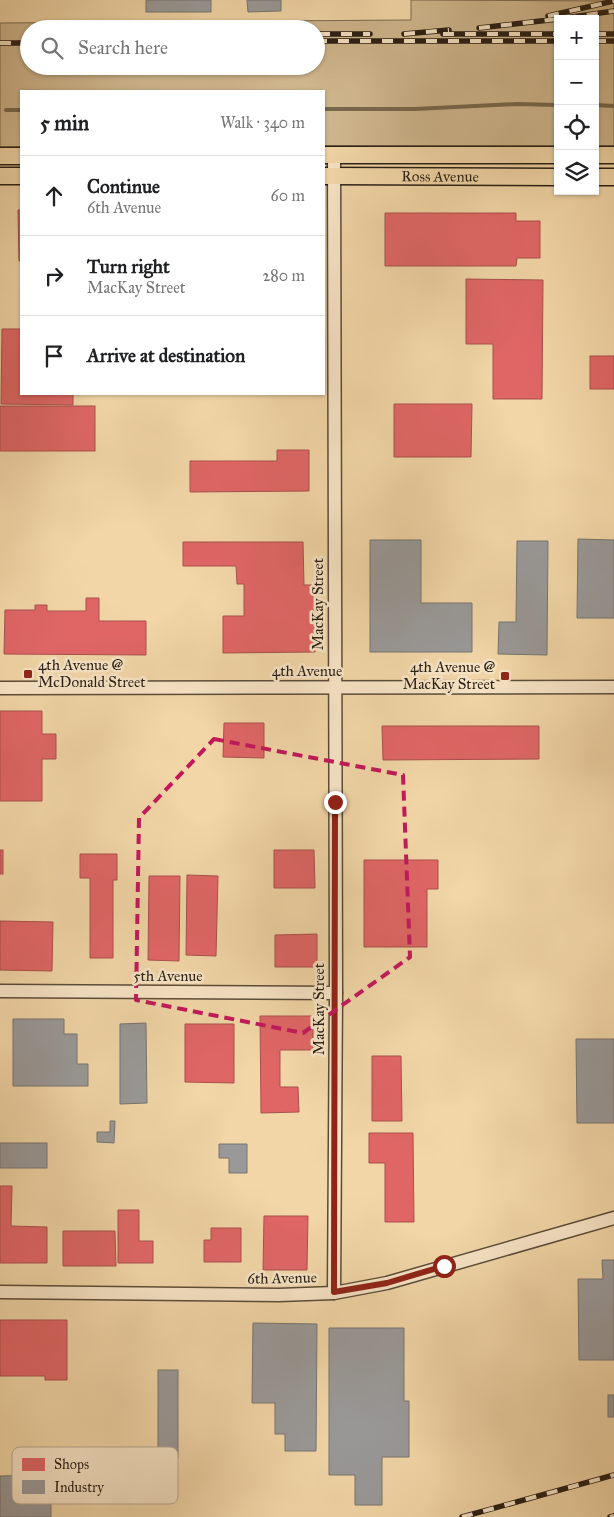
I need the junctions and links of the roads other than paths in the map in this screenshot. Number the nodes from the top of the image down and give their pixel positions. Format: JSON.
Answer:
{"nodes":[{"id":1,"x":614,"y":154,"type":"edge"},
{"id":2,"x":329,"y":155,"type":"edge"},
{"id":3,"x":554,"y":155,"type":"edge"},
{"id":4,"x":599,"y":155,"type":"edge"},
{"id":5,"x":0,"y":156,"type":"edge"},
{"id":6,"x":20,"y":156,"type":"edge"},
{"id":7,"x":0,"y":176,"type":"edge"},
{"id":8,"x":20,"y":176,"type":"edge"},
{"id":9,"x":329,"y":176,"type":"edge"},
{"id":10,"x":554,"y":177,"type":"edge"},
{"id":11,"x":599,"y":177,"type":"edge"},
{"id":12,"x":614,"y":177,"type":"edge"},
{"id":13,"x":614,"y":687,"type":"edge"},
{"id":14,"x":0,"y":688,"type":"edge"},
{"id":15,"x":334,"y":688,"type":"junction"},
{"id":16,"x":0,"y":991,"type":"edge"},
{"id":17,"x":336,"y":993,"type":"junction"},
{"id":18,"x":614,"y":1218,"type":"edge"},
{"id":19,"x":0,"y":1292,"type":"edge"},
{"id":20,"x":334,"y":1292,"type":"junction"}],
"edges":[{"from":1,"to":4,"type":"main road"},
{"from":2,"to":3,"type":"main road","name":"Ross Avenue"},
{"from":2,"to":9,"type":"street","name":"MacKay Street"},
{"from":5,"to":6,"type":"main road"},
{"from":7,"to":8,"type":"main road"},
{"from":9,"to":10,"type":"main road","name":"Ross Avenue"},
{"from":9,"to":15,"type":"street","name":"MacKay Street"},
{"from":11,"to":12,"type":"main road"},
{"from":13,"to":15,"type":"street","name":"4th Avenue"},
{"from":14,"to":15,"type":"street","name":"4th Avenue"},
{"from":15,"to":17,"type":"street","name":"MacKay Street"},
{"from":16,"to":17,"type":"street","name":"5th Avenue"},
{"from":17,"to":20,"type":"street","name":"MacKay Street"},
{"from":18,"to":20,"type":"street","name":"6th Avenue"},
{"from":19,"to":20,"type":"street","name":"6th Avenue"}]}
